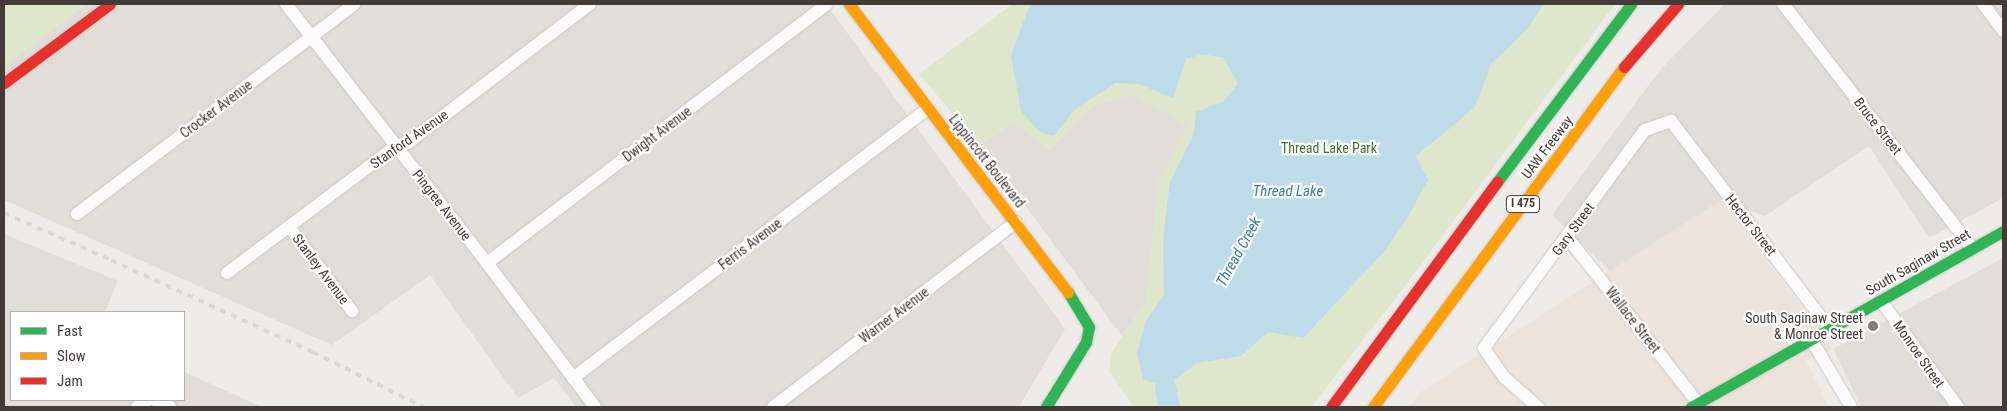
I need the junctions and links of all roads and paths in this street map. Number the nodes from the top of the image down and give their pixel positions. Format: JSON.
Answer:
{"nodes":[{"id":1,"x":110,"y":4,"type":"edge"},
{"id":2,"x":286,"y":4,"type":"edge"},
{"id":3,"x":355,"y":4,"type":"edge"},
{"id":4,"x":590,"y":4,"type":"edge"},
{"id":5,"x":826,"y":4,"type":"edge"},
{"id":6,"x":848,"y":4,"type":"edge"},
{"id":7,"x":1631,"y":4,"type":"edge"},
{"id":8,"x":1678,"y":4,"type":"edge"},
{"id":9,"x":1783,"y":4,"type":"edge"},
{"id":10,"x":1983,"y":4,"type":"edge"},
{"id":11,"x":2003,"y":31,"type":"edge"},
{"id":12,"x":312,"y":37,"type":"junction"},
{"id":13,"x":4,"y":83,"type":"edge"},
{"id":14,"x":928,"y":109,"type":"junction"},
{"id":15,"x":1671,"y":121,"type":"joint"},
{"id":16,"x":396,"y":146,"type":"junction"},
{"id":17,"x":77,"y":214,"type":"dead end"},
{"id":18,"x":1016,"y":222,"type":"junction"},
{"id":19,"x":290,"y":228,"type":"junction"},
{"id":20,"x":2003,"y":231,"type":"edge"},
{"id":21,"x":1567,"y":237,"type":"junction"},
{"id":22,"x":1972,"y":248,"type":"junction"},
{"id":23,"x":487,"y":264,"type":"junction"},
{"id":24,"x":227,"y":273,"type":"dead end"},
{"id":25,"x":1881,"y":301,"type":"junction"},
{"id":26,"x":352,"y":311,"type":"dead end"},
{"id":27,"x":1830,"y":328,"type":"junction"},
{"id":28,"x":1812,"y":339,"type":"junction"},
{"id":29,"x":573,"y":378,"type":"junction"},
{"id":30,"x":157,"y":401,"type":"edge"},
{"id":31,"x":1695,"y":405,"type":"edge"},
{"id":32,"x":170,"y":407,"type":"edge"},
{"id":33,"x":595,"y":407,"type":"edge"},
{"id":34,"x":773,"y":407,"type":"edge"},
{"id":35,"x":1046,"y":407,"type":"edge"},
{"id":36,"x":1330,"y":407,"type":"edge"},
{"id":37,"x":1372,"y":407,"type":"edge"},
{"id":38,"x":1538,"y":407,"type":"edge"},
{"id":39,"x":1851,"y":407,"type":"edge"},
{"id":40,"x":1958,"y":407,"type":"edge"}],
"edges":[{"from":1,"to":13,"type":"main road"},
{"from":2,"to":12,"type":"street","name":"Pingree Avenue"},
{"from":3,"to":12,"type":"street","name":"Crocker Avenue"},
{"from":4,"to":16,"type":"street","name":"Stanford Avenue"},
{"from":5,"to":23,"type":"street","name":"Dwight Avenue"},
{"from":6,"to":14,"type":"main road","name":"Lippincott Boulevard"},
{"from":7,"to":36,"type":"main road","name":"UAW Freeway","number":"I 475"},
{"from":8,"to":37,"type":"main road","name":"UAW Freeway","number":"I 475"},
{"from":9,"to":22,"type":"street","name":"Bruce Street"},
{"from":10,"to":11,"type":"street"},
{"from":12,"to":16,"type":"street","name":"Pingree Avenue"},
{"from":12,"to":17,"type":"street","name":"Crocker Avenue"},
{"from":14,"to":18,"type":"main road","name":"Lippincott Boulevard"},
{"from":14,"to":29,"type":"street","name":"Ferris Avenue"},
{"from":15,"to":21,"type":"street","name":"Gary Street"},
{"from":15,"to":27,"type":"street","name":"Hector Street"},
{"from":16,"to":19,"type":"street","name":"Stanford Avenue"},
{"from":16,"to":23,"type":"street","name":"Pingree Avenue"},
{"from":18,"to":34,"type":"street","name":"Warner Avenue"},
{"from":18,"to":35,"type":"main road","name":"Lippincott Boulevard"},
{"from":19,"to":24,"type":"street","name":"Stanford Avenue"},
{"from":19,"to":26,"type":"street","name":"Stanley Avenue"},
{"from":20,"to":22,"type":"main road","name":"South Saginaw Street"},
{"from":21,"to":31,"type":"street","name":"Wallace Street"},
{"from":21,"to":38,"type":"street","name":"Gary Street"},
{"from":22,"to":25,"type":"main road","name":"South Saginaw Street"},
{"from":23,"to":29,"type":"street","name":"Pingree Avenue"},
{"from":25,"to":27,"type":"main road","name":"South Saginaw Street"},
{"from":25,"to":40,"type":"street","name":"Monroe Street"},
{"from":27,"to":28,"type":"main road","name":"South Saginaw Street"},
{"from":28,"to":31,"type":"main road","name":"South Saginaw Street"},
{"from":28,"to":39,"type":"street"},
{"from":29,"to":33,"type":"street","name":"Pingree Avenue"},
{"from":30,"to":32,"type":"street"}]}
